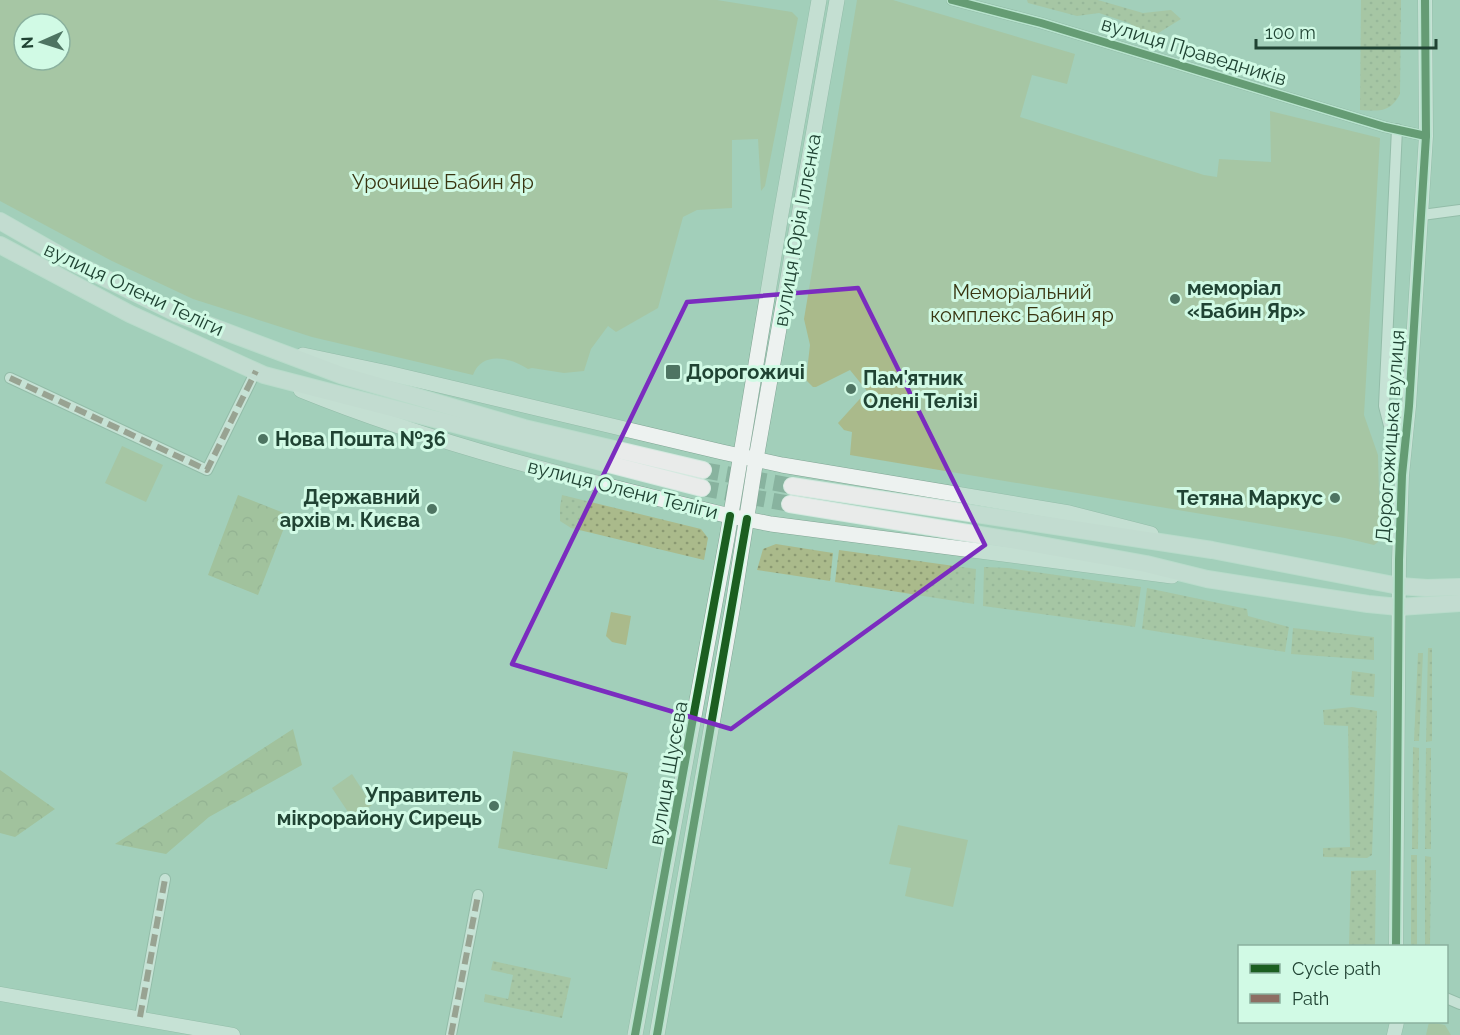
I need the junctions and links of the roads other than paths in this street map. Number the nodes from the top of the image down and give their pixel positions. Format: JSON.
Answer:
{"nodes":[{"id":1,"x":819,"y":0,"type":"edge"},
{"id":2,"x":837,"y":0,"type":"edge"},
{"id":3,"x":952,"y":0,"type":"edge"},
{"id":4,"x":1425,"y":0,"type":"edge"},
{"id":5,"x":1397,"y":129,"type":"junction"},
{"id":6,"x":1426,"y":136,"type":"junction"},
{"id":7,"x":1460,"y":210,"type":"edge"},
{"id":8,"x":1422,"y":215,"type":"junction"},
{"id":9,"x":0,"y":221,"type":"edge"},
{"id":10,"x":0,"y":245,"type":"edge"},
{"id":11,"x":272,"y":350,"type":"junction"},
{"id":12,"x":260,"y":373,"type":"junction"},
{"id":13,"x":10,"y":378,"type":"dead end"},
{"id":14,"x":740,"y":456,"type":"junction"},
{"id":15,"x":756,"y":459,"type":"junction"},
{"id":16,"x":703,"y":470,"type":"tunnel mouth"},
{"id":17,"x":1402,"y":476,"type":"junction"},
{"id":18,"x":792,"y":486,"type":"tunnel mouth"},
{"id":19,"x":702,"y":488,"type":"tunnel mouth"},
{"id":20,"x":790,"y":504,"type":"tunnel mouth"},
{"id":21,"x":730,"y":516,"type":"junction"},
{"id":22,"x":747,"y":519,"type":"junction"},
{"id":23,"x":1212,"y":550,"type":"junction"},
{"id":24,"x":1207,"y":579,"type":"junction"},
{"id":25,"x":1399,"y":586,"type":"junction"},
{"id":26,"x":1460,"y":587,"type":"edge"},
{"id":27,"x":1460,"y":603,"type":"edge"},
{"id":28,"x":1399,"y":607,"type":"junction"},
{"id":29,"x":165,"y":879,"type":"dead end"},
{"id":30,"x":478,"y":895,"type":"dead end"},
{"id":31,"x":1396,"y":945,"type":"edge"},
{"id":32,"x":0,"y":994,"type":"edge"},
{"id":33,"x":140,"y":1017,"type":"junction"},
{"id":34,"x":234,"y":1035,"type":"edge"},
{"id":35,"x":451,"y":1035,"type":"edge"},
{"id":36,"x":635,"y":1035,"type":"edge"},
{"id":37,"x":657,"y":1035,"type":"edge"}],
"edges":[{"from":1,"to":14,"type":"main road","name":"вулиця Юрія Іллєнка"},
{"from":2,"to":15,"type":"main road","name":"вулиця Юрія Іллєнка"},
{"from":3,"to":5,"type":"street","name":"вулиця Праведників"},
{"from":4,"to":6,"type":"street","name":"Дорогожицька вулиця"},
{"from":5,"to":6,"type":"street","name":"вулиця Праведників"},
{"from":5,"to":17,"type":"street","name":"Дорогожицька вулиця"},
{"from":6,"to":8,"type":"street","name":"Дорогожицька вулиця"},
{"from":7,"to":8,"type":"street"},
{"from":8,"to":17,"type":"street","name":"Дорогожицька вулиця"},
{"from":9,"to":11,"type":"main road","name":"вулиця Олени Теліги"},
{"from":10,"to":12,"type":"main road","name":"вулиця Олени Теліги"},
{"from":11,"to":14,"type":"main road","name":"вулиця Олени Теліги"},
{"from":11,"to":16,"type":"main road","name":"вулиця Олени Теліги"},
{"from":12,"to":13,"type":"street"},
{"from":12,"to":19,"type":"main road","name":"вулиця Олени Теліги"},
{"from":12,"to":21,"type":"main road","name":"вулиця Олени Теліги"},
{"from":14,"to":15,"type":"main road","name":"вулиця Олени Теліги"},
{"from":14,"to":21,"type":"main road","name":"вулиця Юрія Іллєнка"},
{"from":15,"to":22,"type":"main road","name":"вулиця Юрія Іллєнка"},
{"from":15,"to":23,"type":"main road","name":"вулиця Олени Теліги"},
{"from":17,"to":25,"type":"street","name":"Дорогожицька вулиця"},
{"from":18,"to":23,"type":"main road","name":"вулиця Олени Теліги"},
{"from":20,"to":24,"type":"main road","name":"вулиця Олени Теліги"},
{"from":21,"to":22,"type":"main road","name":"вулиця Олени Теліги"},
{"from":21,"to":36,"type":"main road","name":"вулиця Щусєва"},
{"from":22,"to":24,"type":"main road","name":"вулиця Олени Теліги"},
{"from":22,"to":37,"type":"main road","name":"вулиця Щусєва"},
{"from":23,"to":25,"type":"main road","name":"вулиця Олени Теліги"},
{"from":24,"to":28,"type":"main road","name":"вулиця Олени Теліги"},
{"from":25,"to":26,"type":"main road","name":"вулиця Олени Теліги"},
{"from":25,"to":28,"type":"street","name":"Дорогожицька вулиця"},
{"from":27,"to":28,"type":"main road","name":"вулиця Олени Теліги"},
{"from":28,"to":31,"type":"street","name":"Дорогожицька вулиця"},
{"from":29,"to":33,"type":"street"},
{"from":30,"to":35,"type":"street"},
{"from":32,"to":33,"type":"street"},
{"from":33,"to":34,"type":"street"}]}
